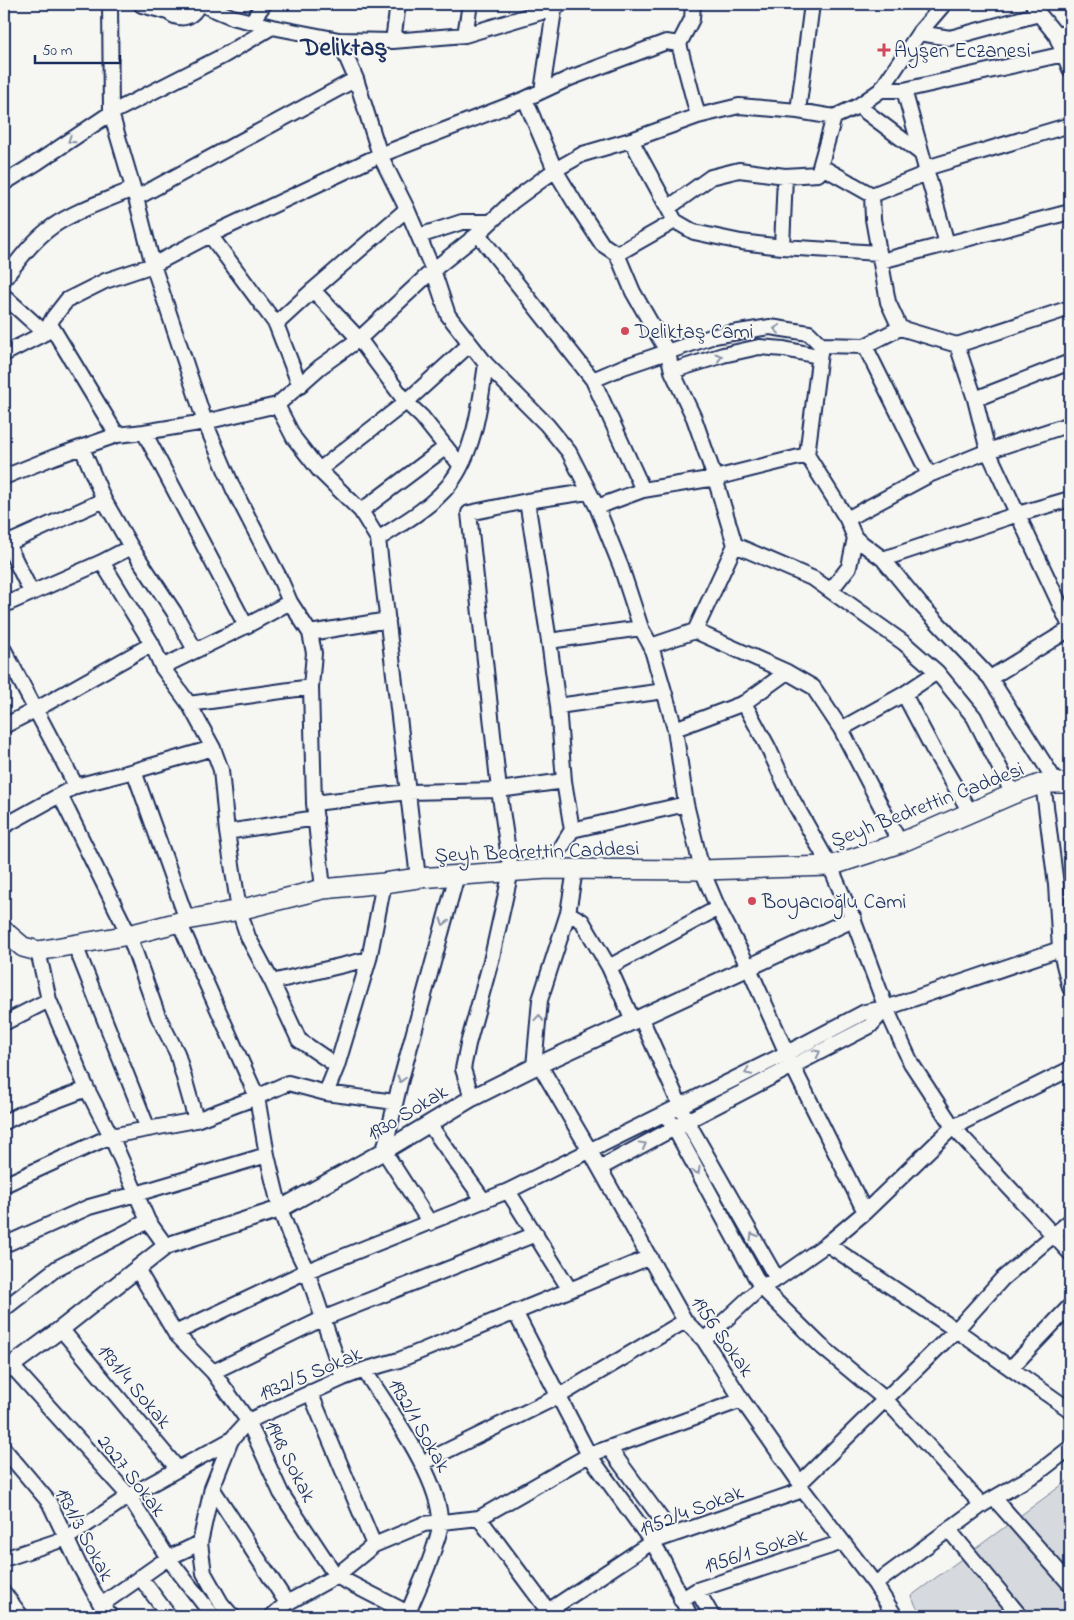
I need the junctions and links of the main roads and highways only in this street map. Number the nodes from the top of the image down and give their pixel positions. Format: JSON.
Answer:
{"nodes":[{"id":1,"x":1056,"y":783,"type":"edge"},
{"id":2,"x":6,"y":936,"type":"edge"}],
"edges":[{"from":1,"to":2,"type":"main road","name":"Şeyh Bedrettin Caddesi"}]}
